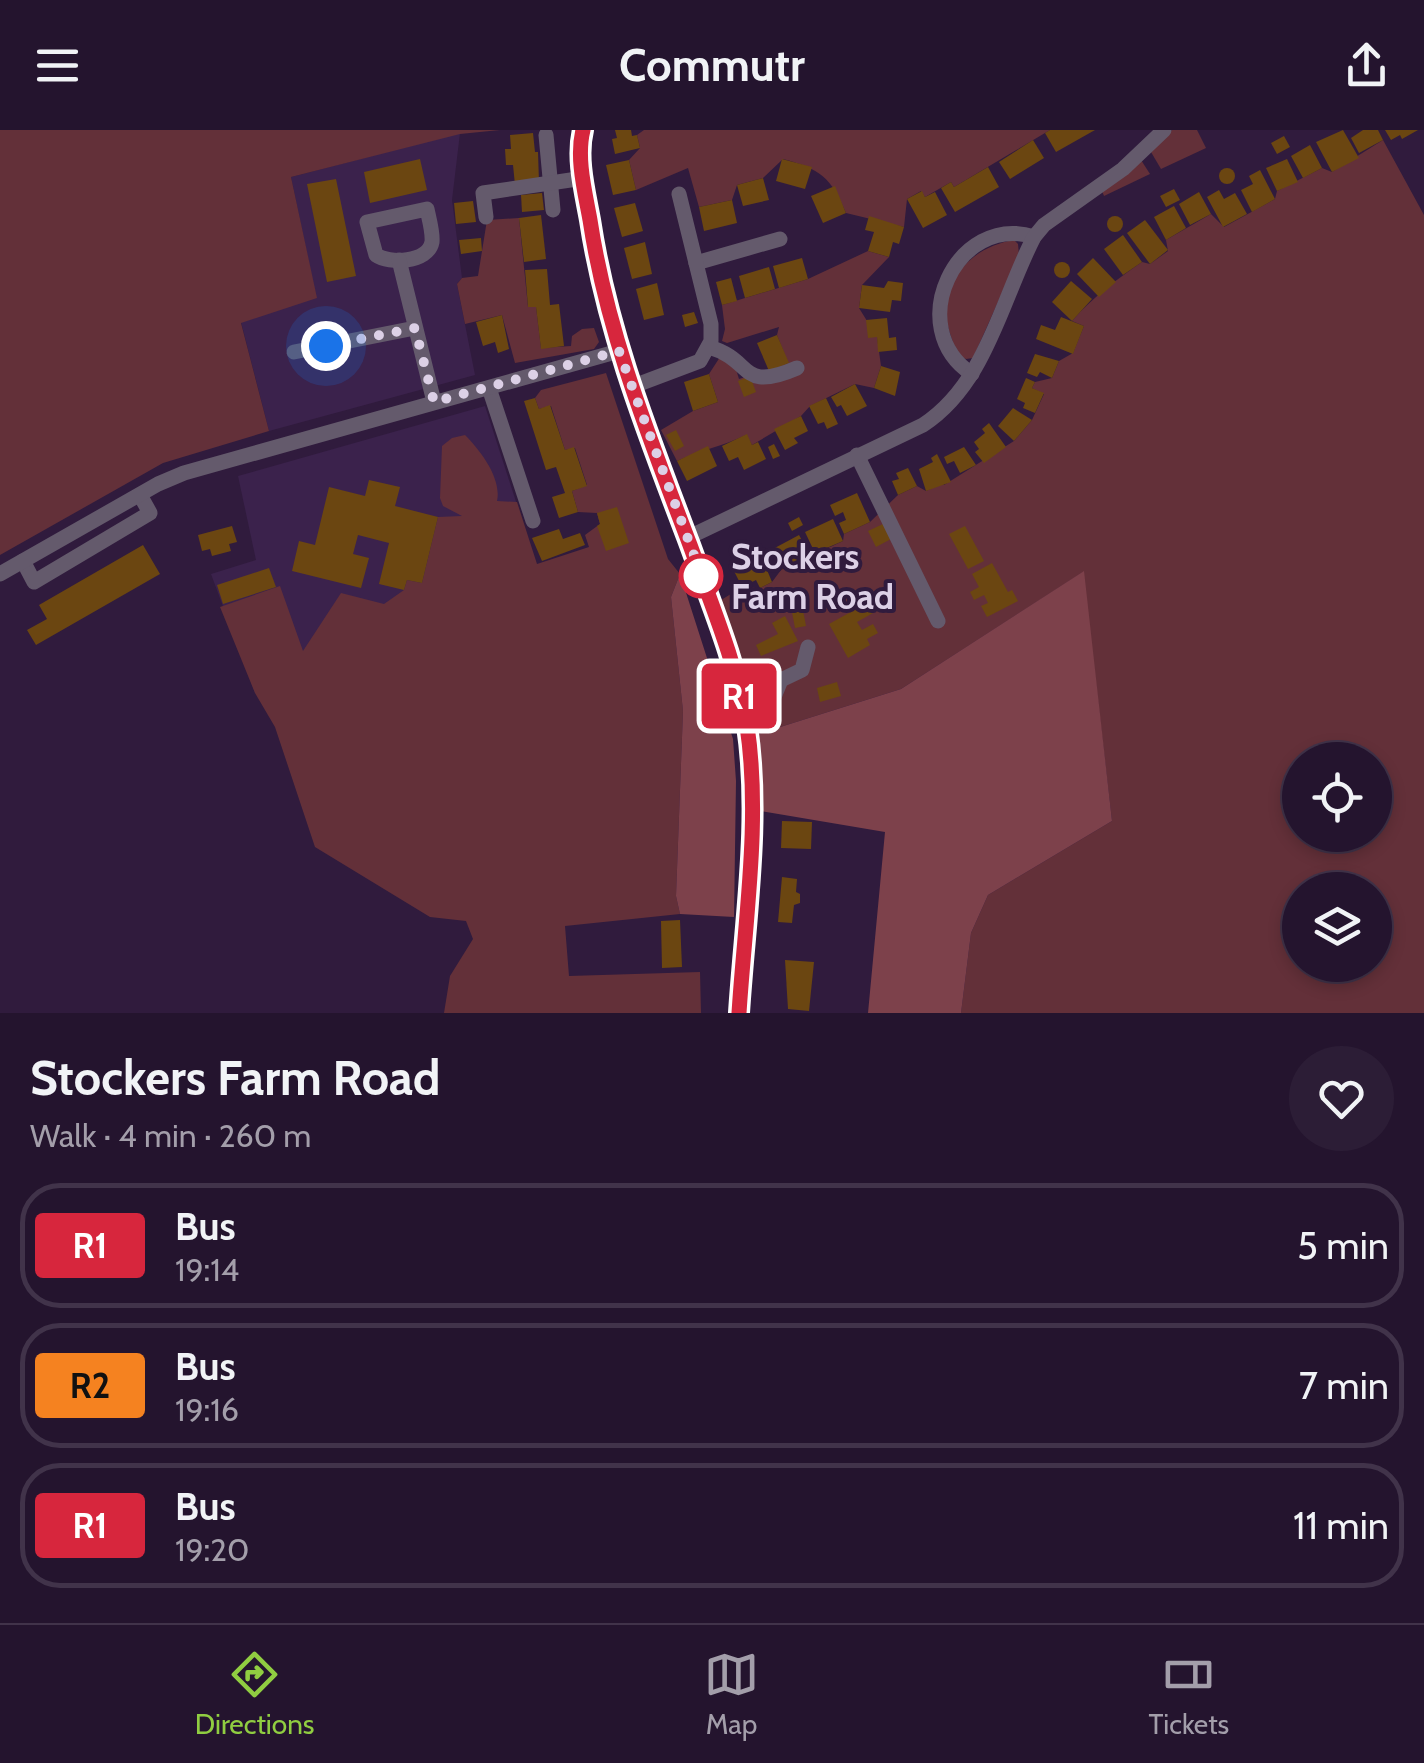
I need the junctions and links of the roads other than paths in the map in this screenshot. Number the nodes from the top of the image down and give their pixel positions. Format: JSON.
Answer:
{"nodes":[{"id":1,"x":583,"y":130,"type":"edge"},
{"id":2,"x":1164,"y":130,"type":"edge"},
{"id":3,"x":546,"y":135,"type":"dead end"},
{"id":4,"x":584,"y":178,"type":"junction"},
{"id":5,"x":550,"y":184,"type":"junction"},
{"id":6,"x":679,"y":194,"type":"dead end"},
{"id":7,"x":552,"y":210,"type":"dead end"},
{"id":8,"x":486,"y":216,"type":"dead end"},
{"id":9,"x":1034,"y":237,"type":"junction"},
{"id":10,"x":780,"y":239,"type":"dead end"},
{"id":11,"x":399,"y":260,"type":"junction"},
{"id":12,"x":696,"y":263,"type":"junction"},
{"id":13,"x":415,"y":328,"type":"junction"},
{"id":14,"x":709,"y":346,"type":"junction"},
{"id":15,"x":619,"y":351,"type":"junction"},
{"id":16,"x":294,"y":352,"type":"dead end"},
{"id":17,"x":798,"y":368,"type":"dead end"},
{"id":18,"x":972,"y":374,"type":"junction"},
{"id":19,"x":631,"y":387,"type":"junction"},
{"id":20,"x":489,"y":388,"type":"junction"},
{"id":21,"x":434,"y":402,"type":"junction"},
{"id":22,"x":858,"y":455,"type":"junction"},
{"id":23,"x":140,"y":495,"type":"junction"},
{"id":24,"x":533,"y":520,"type":"dead end"},
{"id":25,"x":687,"y":538,"type":"junction"},
{"id":26,"x":23,"y":561,"type":"junction"},
{"id":27,"x":0,"y":574,"type":"edge"},
{"id":28,"x":938,"y":621,"type":"dead end"},
{"id":29,"x":808,"y":647,"type":"dead end"},
{"id":30,"x":747,"y":726,"type":"junction"},
{"id":31,"x":739,"y":1013,"type":"edge"}],
"edges":[{"from":1,"to":4,"type":"street"},
{"from":2,"to":9,"type":"street"},
{"from":3,"to":5,"type":"street"},
{"from":4,"to":5,"type":"street"},
{"from":4,"to":15,"type":"street"},
{"from":5,"to":7,"type":"street"},
{"from":5,"to":8,"type":"street"},
{"from":6,"to":12,"type":"street"},
{"from":9,"to":18,"type":"street"},
{"from":9,"to":18,"type":"street"},
{"from":10,"to":12,"type":"street"},
{"from":11,"to":11,"type":"street"},
{"from":11,"to":13,"type":"street"},
{"from":12,"to":14,"type":"street"},
{"from":13,"to":16,"type":"street"},
{"from":13,"to":21,"type":"street"},
{"from":14,"to":17,"type":"street"},
{"from":14,"to":19,"type":"street"},
{"from":15,"to":19,"type":"street"},
{"from":15,"to":20,"type":"street"},
{"from":18,"to":22,"type":"street"},
{"from":19,"to":25,"type":"street"},
{"from":20,"to":21,"type":"street"},
{"from":20,"to":24,"type":"street"},
{"from":21,"to":23,"type":"street"},
{"from":22,"to":25,"type":"street"},
{"from":22,"to":28,"type":"street"},
{"from":23,"to":26,"type":"street"},
{"from":23,"to":26,"type":"street"},
{"from":25,"to":30,"type":"street"},
{"from":26,"to":27,"type":"street"},
{"from":29,"to":30,"type":"street"},
{"from":30,"to":31,"type":"street"}]}
